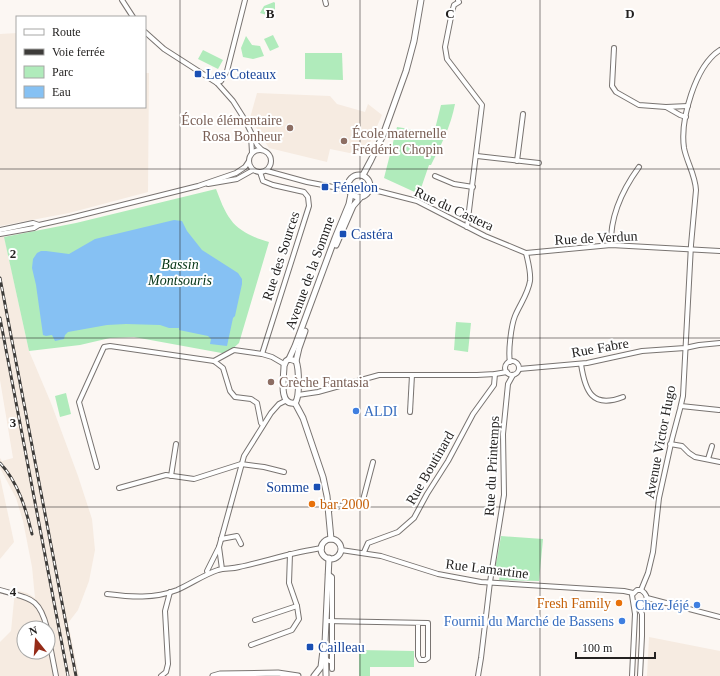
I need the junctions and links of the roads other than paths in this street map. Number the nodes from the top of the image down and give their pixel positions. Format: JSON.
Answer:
{"nodes":[{"id":1,"x":122,"y":0,"type":"edge"},
{"id":2,"x":245,"y":0,"type":"edge"},
{"id":3,"x":421,"y":0,"type":"edge"},
{"id":4,"x":460,"y":1,"type":"edge"},
{"id":5,"x":132,"y":16,"type":"edge"},
{"id":6,"x":146,"y":33,"type":"edge"},
{"id":7,"x":614,"y":48,"type":"dead end"},
{"id":8,"x":720,"y":50,"type":"edge"},
{"id":9,"x":217,"y":83,"type":"junction"},
{"id":10,"x":688,"y":106,"type":"junction"},
{"id":11,"x":666,"y":107,"type":"junction"},
{"id":12,"x":523,"y":114,"type":"dead end"},
{"id":13,"x":686,"y":117,"type":"junction"},
{"id":14,"x":247,"y":125,"type":"junction"},
{"id":15,"x":262,"y":150,"type":"junction"},
{"id":16,"x":252,"y":154,"type":"junction"},
{"id":17,"x":477,"y":156,"type":"junction"},
{"id":18,"x":517,"y":160,"type":"junction"},
{"id":19,"x":249,"y":161,"type":"junction"},
{"id":20,"x":539,"y":163,"type":"dead end"},
{"id":21,"x":271,"y":166,"type":"junction"},
{"id":22,"x":639,"y":167,"type":"dead end"},
{"id":23,"x":253,"y":170,"type":"junction"},
{"id":24,"x":267,"y":171,"type":"junction"},
{"id":25,"x":260,"y":172,"type":"junction"},
{"id":26,"x":278,"y":174,"type":"junction"},
{"id":27,"x":363,"y":175,"type":"junction"},
{"id":28,"x":435,"y":176,"type":"dead end"},
{"id":29,"x":348,"y":183,"type":"junction"},
{"id":30,"x":198,"y":186,"type":"junction"},
{"id":31,"x":337,"y":187,"type":"junction"},
{"id":32,"x":472,"y":187,"type":"junction"},
{"id":33,"x":370,"y":189,"type":"junction"},
{"id":34,"x":350,"y":192,"type":"junction"},
{"id":35,"x":360,"y":198,"type":"junction"},
{"id":36,"x":40,"y":225,"type":"junction"},
{"id":37,"x":467,"y":227,"type":"junction"},
{"id":38,"x":0,"y":230,"type":"edge"},
{"id":39,"x":0,"y":234,"type":"edge"},
{"id":40,"x":611,"y":245,"type":"junction"},
{"id":41,"x":691,"y":249,"type":"junction"},
{"id":42,"x":720,"y":251,"type":"edge"},
{"id":43,"x":526,"y":253,"type":"junction"},
{"id":44,"x":720,"y":343,"type":"edge"},
{"id":45,"x":685,"y":348,"type":"junction"},
{"id":46,"x":262,"y":354,"type":"junction"},
{"id":47,"x":289,"y":359,"type":"junction"},
{"id":48,"x":214,"y":361,"type":"junction"},
{"id":49,"x":296,"y":361,"type":"junction"},
{"id":50,"x":510,"y":362,"type":"junction"},
{"id":51,"x":284,"y":364,"type":"junction"},
{"id":52,"x":581,"y":364,"type":"junction"},
{"id":53,"x":519,"y":369,"type":"junction"},
{"id":54,"x":507,"y":372,"type":"junction"},
{"id":55,"x":495,"y":374,"type":"junction"},
{"id":56,"x":412,"y":375,"type":"junction"},
{"id":57,"x":513,"y":375,"type":"junction"},
{"id":58,"x":298,"y":395,"type":"junction"},
{"id":59,"x":623,"y":397,"type":"dead end"},
{"id":60,"x":285,"y":401,"type":"junction"},
{"id":61,"x":294,"y":403,"type":"junction"},
{"id":62,"x":681,"y":406,"type":"junction"},
{"id":63,"x":719,"y":410,"type":"dead end"},
{"id":64,"x":410,"y":412,"type":"dead end"},
{"id":65,"x":263,"y":425,"type":"junction"},
{"id":66,"x":176,"y":444,"type":"dead end"},
{"id":67,"x":670,"y":444,"type":"junction"},
{"id":68,"x":712,"y":446,"type":"dead end"},
{"id":69,"x":708,"y":459,"type":"junction"},
{"id":70,"x":373,"y":462,"type":"dead end"},
{"id":71,"x":720,"y":462,"type":"edge"},
{"id":72,"x":241,"y":464,"type":"junction"},
{"id":73,"x":96,"y":467,"type":"dead end"},
{"id":74,"x":284,"y":472,"type":"dead end"},
{"id":75,"x":171,"y":476,"type":"junction"},
{"id":76,"x":119,"y":488,"type":"dead end"},
{"id":77,"x":329,"y":509,"type":"junction"},
{"id":78,"x":221,"y":539,"type":"junction"},
{"id":79,"x":331,"y":540,"type":"junction"},
{"id":80,"x":241,"y":544,"type":"dead end"},
{"id":81,"x":219,"y":547,"type":"junction"},
{"id":82,"x":322,"y":548,"type":"junction"},
{"id":83,"x":341,"y":550,"type":"junction"},
{"id":84,"x":364,"y":552,"type":"junction"},
{"id":85,"x":290,"y":554,"type":"junction"},
{"id":86,"x":329,"y":558,"type":"junction"},
{"id":87,"x":222,"y":569,"type":"junction"},
{"id":88,"x":208,"y":574,"type":"junction"},
{"id":89,"x":490,"y":582,"type":"junction"},
{"id":90,"x":0,"y":590,"type":"edge"},
{"id":91,"x":641,"y":590,"type":"junction"},
{"id":92,"x":170,"y":592,"type":"junction"},
{"id":93,"x":633,"y":593,"type":"junction"},
{"id":94,"x":108,"y":594,"type":"dead end"},
{"id":95,"x":647,"y":598,"type":"junction"},
{"id":96,"x":634,"y":602,"type":"junction"},
{"id":97,"x":641,"y":604,"type":"junction"},
{"id":98,"x":297,"y":606,"type":"junction"},
{"id":99,"x":720,"y":616,"type":"edge"},
{"id":100,"x":45,"y":620,"type":"edge"},
{"id":101,"x":256,"y":620,"type":"dead end"},
{"id":102,"x":329,"y":621,"type":"junction"},
{"id":103,"x":418,"y":623,"type":"junction"},
{"id":104,"x":325,"y":643,"type":"junction"},
{"id":105,"x":251,"y":645,"type":"dead end"},
{"id":106,"x":53,"y":660,"type":"edge"},
{"id":107,"x":329,"y":661,"type":"junction"},
{"id":108,"x":332,"y":669,"type":"dead end"},
{"id":109,"x":268,"y":673,"type":"junction"},
{"id":110,"x":56,"y":676,"type":"edge"},
{"id":111,"x":161,"y":676,"type":"edge"},
{"id":112,"x":213,"y":676,"type":"edge"},
{"id":113,"x":284,"y":676,"type":"edge"},
{"id":114,"x":298,"y":676,"type":"edge"},
{"id":115,"x":315,"y":676,"type":"edge"},
{"id":116,"x":327,"y":676,"type":"edge"},
{"id":117,"x":478,"y":676,"type":"edge"},
{"id":118,"x":632,"y":676,"type":"edge"},
{"id":119,"x":640,"y":676,"type":"edge"}],
"edges":[{"from":1,"to":5,"type":"street"},
{"from":2,"to":9,"type":"street"},
{"from":3,"to":27,"type":"street"},
{"from":4,"to":17,"type":"street"},
{"from":6,"to":9,"type":"street"},
{"from":7,"to":11,"type":"street"},
{"from":8,"to":10,"type":"street","name":"Avenue Victor Hugo"},
{"from":9,"to":14,"type":"street"},
{"from":10,"to":11,"type":"street"},
{"from":10,"to":13,"type":"street","name":"Avenue Victor Hugo"},
{"from":11,"to":13,"type":"street"},
{"from":12,"to":18,"type":"street"},
{"from":13,"to":41,"type":"street","name":"Avenue Victor Hugo"},
{"from":14,"to":15,"type":"street"},
{"from":14,"to":16,"type":"street"},
{"from":15,"to":16,"type":"street"},
{"from":15,"to":21,"type":"street"},
{"from":16,"to":19,"type":"street"},
{"from":17,"to":18,"type":"street"},
{"from":17,"to":32,"type":"street"},
{"from":18,"to":20,"type":"street"},
{"from":19,"to":23,"type":"street"},
{"from":19,"to":30,"type":"street"},
{"from":21,"to":24,"type":"street"},
{"from":21,"to":26,"type":"street"},
{"from":22,"to":40,"type":"street"},
{"from":23,"to":25,"type":"street"},
{"from":23,"to":30,"type":"street"},
{"from":24,"to":25,"type":"street"},
{"from":24,"to":26,"type":"street"},
{"from":25,"to":46,"type":"street","name":"Rue des Sources"},
{"from":26,"to":31,"type":"street"},
{"from":27,"to":29,"type":"street"},
{"from":27,"to":33,"type":"street"},
{"from":28,"to":32,"type":"street"},
{"from":29,"to":31,"type":"street"},
{"from":29,"to":34,"type":"street"},
{"from":30,"to":36,"type":"street"},
{"from":31,"to":34,"type":"street"},
{"from":32,"to":37,"type":"street"},
{"from":33,"to":35,"type":"street"},
{"from":33,"to":37,"type":"street","name":"Rue du Castera"},
{"from":34,"to":35,"type":"street"},
{"from":34,"to":47,"type":"street","name":"Avenue de la Somme"},
{"from":35,"to":49,"type":"street","name":"Avenue de la Somme"},
{"from":36,"to":38,"type":"street"},
{"from":36,"to":39,"type":"street"},
{"from":37,"to":43,"type":"street","name":"Rue du Castera"},
{"from":40,"to":41,"type":"street","name":"Rue de Verdun"},
{"from":40,"to":43,"type":"street","name":"Rue de Verdun"},
{"from":41,"to":42,"type":"street","name":"Rue de Verdun"},
{"from":41,"to":45,"type":"street","name":"Avenue Victor Hugo"},
{"from":43,"to":50,"type":"street"},
{"from":44,"to":45,"type":"street","name":"Rue Fabre"},
{"from":45,"to":52,"type":"street","name":"Rue Fabre"},
{"from":45,"to":62,"type":"street","name":"Avenue Victor Hugo"},
{"from":46,"to":48,"type":"street"},
{"from":46,"to":51,"type":"street"},
{"from":47,"to":49,"type":"street"},
{"from":47,"to":51,"type":"street"},
{"from":48,"to":65,"type":"street"},
{"from":48,"to":73,"type":"street"},
{"from":49,"to":58,"type":"street"},
{"from":50,"to":53,"type":"street"},
{"from":50,"to":54,"type":"street"},
{"from":51,"to":60,"type":"street"},
{"from":52,"to":53,"type":"street","name":"Rue Fabre"},
{"from":52,"to":59,"type":"street"},
{"from":53,"to":57,"type":"street"},
{"from":54,"to":55,"type":"street"},
{"from":54,"to":57,"type":"street"},
{"from":55,"to":56,"type":"street"},
{"from":55,"to":84,"type":"street","name":"Rue Boutinard"},
{"from":56,"to":58,"type":"street"},
{"from":56,"to":64,"type":"street"},
{"from":57,"to":89,"type":"street","name":"Rue du Printemps"},
{"from":58,"to":61,"type":"street"},
{"from":60,"to":61,"type":"street"},
{"from":60,"to":65,"type":"street"},
{"from":61,"to":77,"type":"street"},
{"from":62,"to":63,"type":"street"},
{"from":62,"to":67,"type":"street","name":"Avenue Victor Hugo"},
{"from":65,"to":72,"type":"street"},
{"from":66,"to":75,"type":"street"},
{"from":67,"to":69,"type":"street"},
{"from":67,"to":91,"type":"street","name":"Avenue Victor Hugo"},
{"from":68,"to":69,"type":"street"},
{"from":69,"to":71,"type":"street"},
{"from":70,"to":77,"type":"street"},
{"from":72,"to":74,"type":"street"},
{"from":72,"to":75,"type":"street"},
{"from":72,"to":78,"type":"street"},
{"from":75,"to":76,"type":"street"},
{"from":77,"to":79,"type":"street"},
{"from":78,"to":80,"type":"street"},
{"from":78,"to":81,"type":"street"},
{"from":79,"to":82,"type":"street"},
{"from":79,"to":83,"type":"street"},
{"from":81,"to":87,"type":"street"},
{"from":81,"to":88,"type":"street"},
{"from":82,"to":85,"type":"street"},
{"from":82,"to":86,"type":"street"},
{"from":83,"to":84,"type":"street","name":"Rue Lamartine"},
{"from":83,"to":86,"type":"street"},
{"from":84,"to":89,"type":"street","name":"Rue Lamartine"},
{"from":85,"to":87,"type":"street"},
{"from":85,"to":98,"type":"street"},
{"from":86,"to":102,"type":"street"},
{"from":87,"to":88,"type":"street"},
{"from":88,"to":92,"type":"street"},
{"from":89,"to":93,"type":"street","name":"Rue Lamartine"},
{"from":89,"to":117,"type":"street","name":"Rue du Printemps"},
{"from":90,"to":100,"type":"street"},
{"from":91,"to":93,"type":"street"},
{"from":91,"to":95,"type":"street"},
{"from":92,"to":94,"type":"street"},
{"from":92,"to":111,"type":"street"},
{"from":93,"to":96,"type":"street"},
{"from":95,"to":97,"type":"street"},
{"from":95,"to":99,"type":"street"},
{"from":96,"to":97,"type":"street"},
{"from":96,"to":118,"type":"street"},
{"from":97,"to":119,"type":"street"},
{"from":98,"to":101,"type":"street"},
{"from":98,"to":105,"type":"street"},
{"from":102,"to":103,"type":"street"},
{"from":102,"to":104,"type":"street"},
{"from":102,"to":107,"type":"street"},
{"from":103,"to":103,"type":"street"},
{"from":104,"to":107,"type":"street"},
{"from":104,"to":115,"type":"street"},
{"from":106,"to":110,"type":"street"},
{"from":107,"to":108,"type":"street"},
{"from":107,"to":116,"type":"street"},
{"from":109,"to":112,"type":"street"},
{"from":109,"to":113,"type":"street"},
{"from":109,"to":114,"type":"street"},
{"from":115,"to":116,"type":"street"}]}
